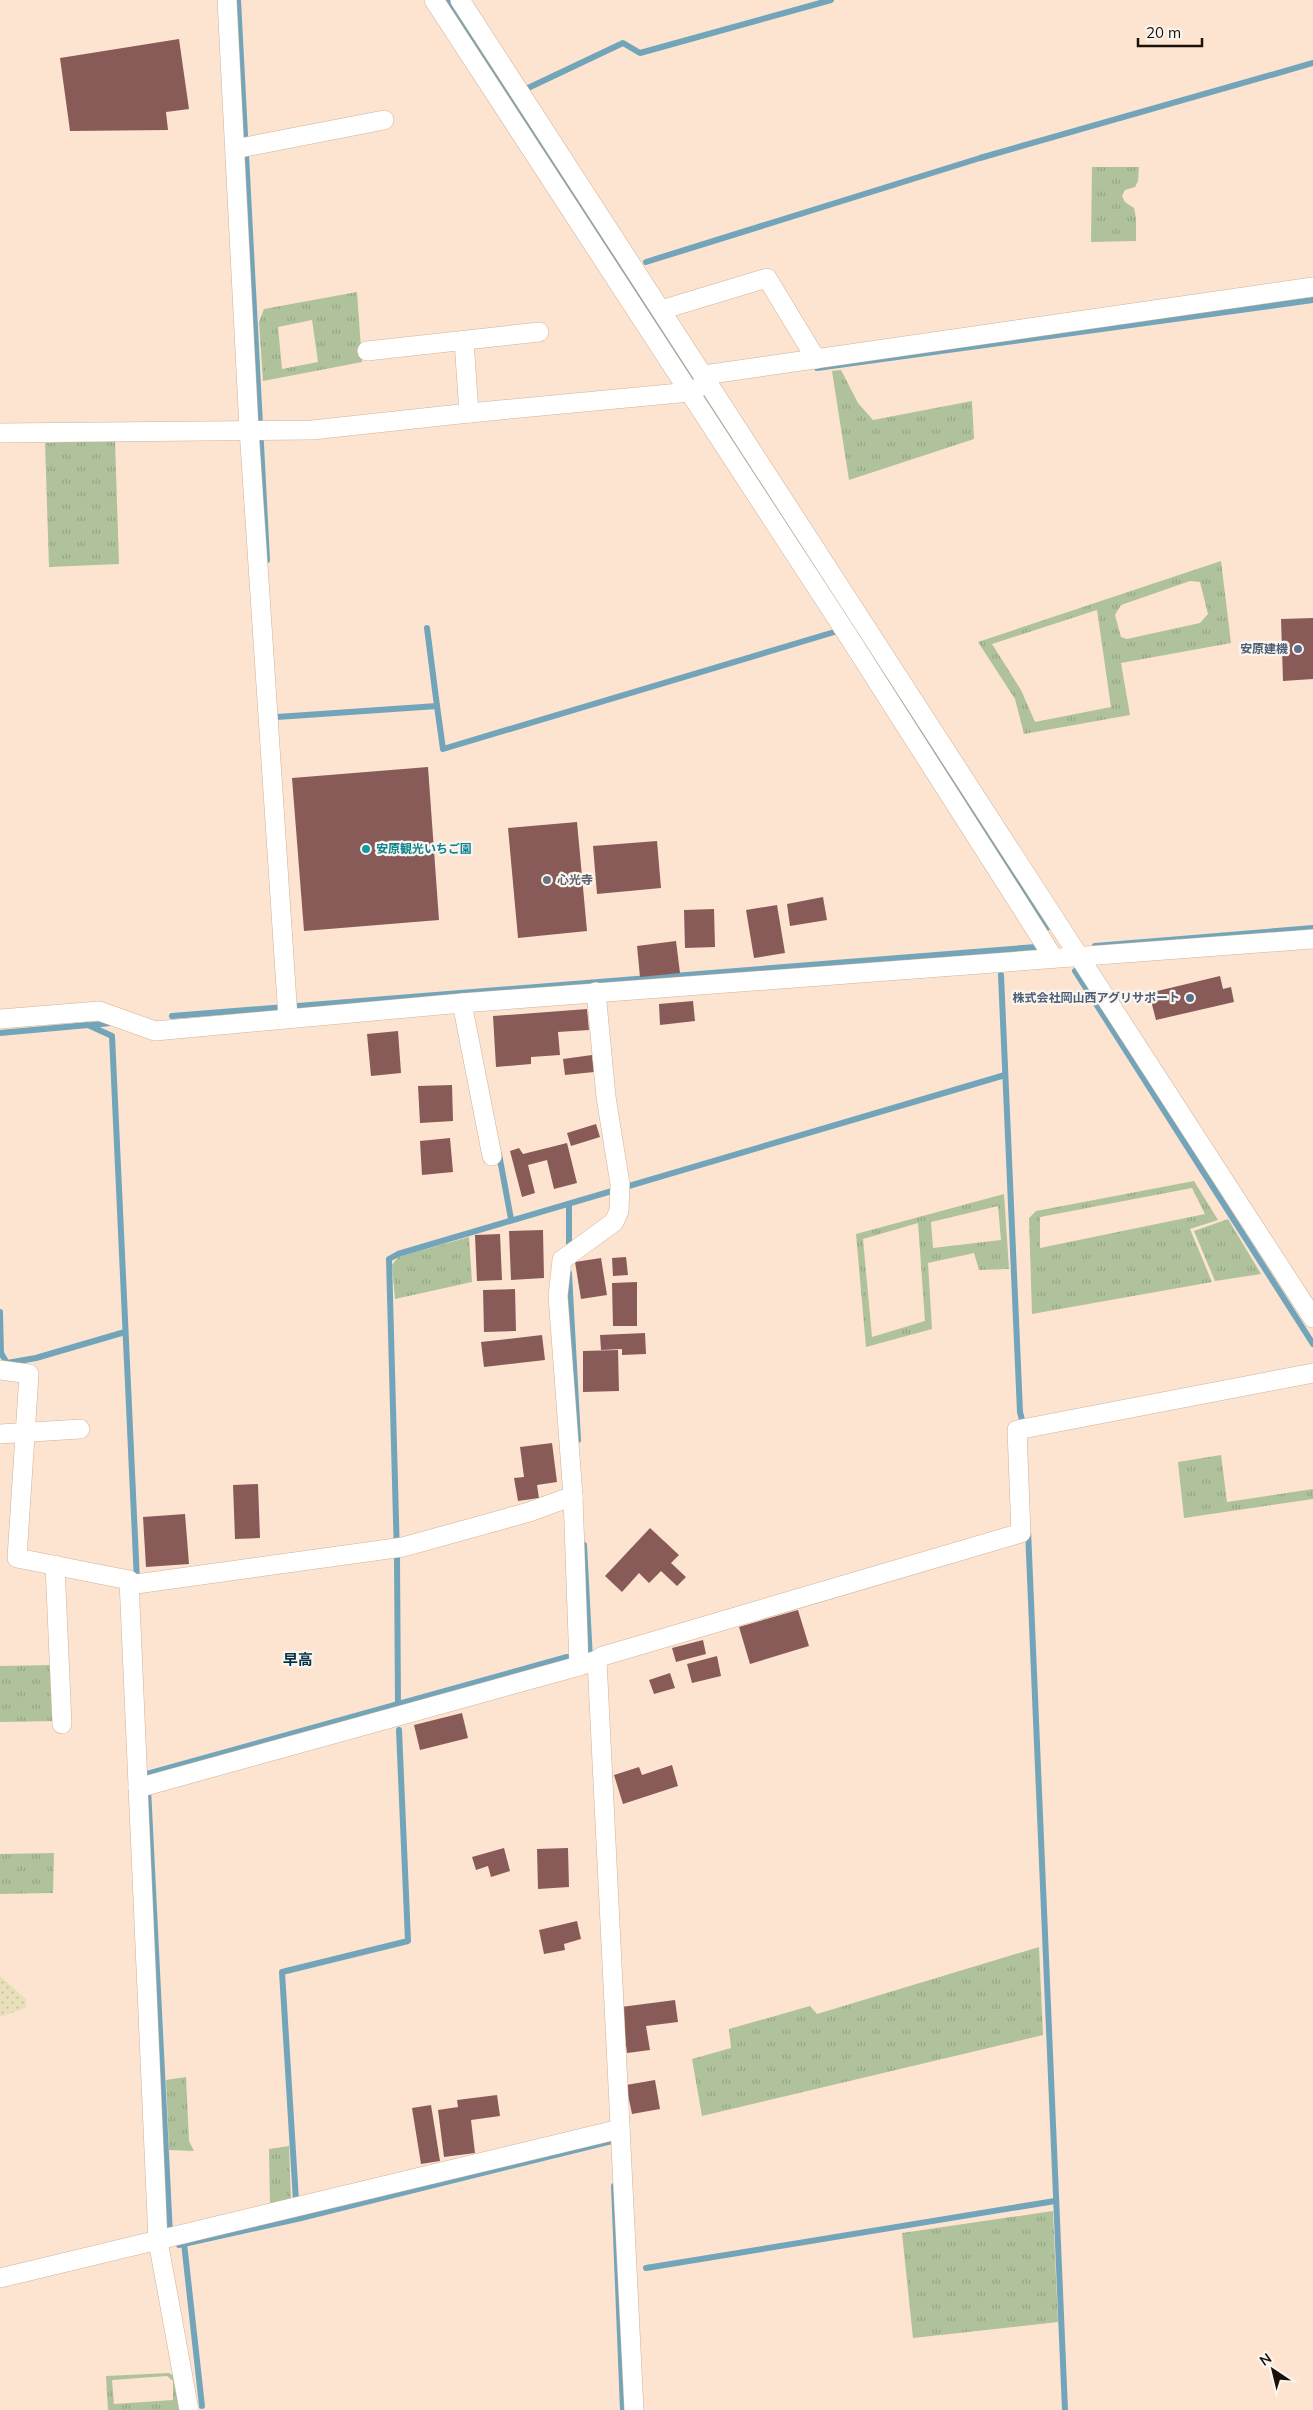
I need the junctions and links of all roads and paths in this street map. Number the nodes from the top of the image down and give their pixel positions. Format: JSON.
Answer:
{"nodes":[{"id":1,"x":227,"y":0,"type":"edge"},
{"id":2,"x":434,"y":0,"type":"edge"},
{"id":3,"x":460,"y":0,"type":"edge"},
{"id":4,"x":384,"y":120,"type":"dead end"},
{"id":5,"x":235,"y":149,"type":"junction"},
{"id":6,"x":1313,"y":287,"type":"edge"},
{"id":7,"x":661,"y":310,"type":"junction"},
{"id":8,"x":539,"y":332,"type":"dead end"},
{"id":9,"x":464,"y":341,"type":"junction"},
{"id":10,"x":366,"y":351,"type":"dead end"},
{"id":11,"x":816,"y":359,"type":"junction"},
{"id":12,"x":698,"y":389,"type":"junction"},
{"id":13,"x":469,"y":413,"type":"junction"},
{"id":14,"x":255,"y":429,"type":"junction"},
{"id":15,"x":0,"y":434,"type":"edge"},
{"id":16,"x":1313,"y":939,"type":"edge"},
{"id":17,"x":1081,"y":956,"type":"junction"},
{"id":18,"x":1053,"y":957,"type":"junction"},
{"id":19,"x":596,"y":992,"type":"junction"},
{"id":20,"x":462,"y":1003,"type":"junction"},
{"id":21,"x":288,"y":1010,"type":"junction"},
{"id":22,"x":0,"y":1019,"type":"edge"},
{"id":23,"x":492,"y":1156,"type":"dead end"},
{"id":24,"x":1313,"y":1318,"type":"edge"},
{"id":25,"x":0,"y":1370,"type":"edge"},
{"id":26,"x":1313,"y":1373,"type":"edge"},
{"id":27,"x":80,"y":1429,"type":"dead end"},
{"id":28,"x":25,"y":1432,"type":"junction"},
{"id":29,"x":0,"y":1434,"type":"edge"},
{"id":30,"x":573,"y":1496,"type":"junction"},
{"id":31,"x":55,"y":1566,"type":"junction"},
{"id":32,"x":135,"y":1584,"type":"junction"},
{"id":33,"x":589,"y":1663,"type":"junction"},
{"id":34,"x":62,"y":1724,"type":"dead end"},
{"id":35,"x":146,"y":1787,"type":"junction"},
{"id":36,"x":613,"y":2130,"type":"junction"},
{"id":37,"x":164,"y":2243,"type":"junction"},
{"id":38,"x":0,"y":2278,"type":"edge"},
{"id":39,"x":189,"y":2410,"type":"edge"},
{"id":40,"x":634,"y":2410,"type":"edge"}],
"edges":[{"from":1,"to":5,"type":"street"},
{"from":2,"to":12,"type":"street"},
{"from":3,"to":7,"type":"street"},
{"from":4,"to":5,"type":"street"},
{"from":5,"to":14,"type":"street"},
{"from":6,"to":11,"type":"street"},
{"from":7,"to":11,"type":"street"},
{"from":7,"to":12,"type":"street"},
{"from":8,"to":9,"type":"street"},
{"from":9,"to":10,"type":"street"},
{"from":9,"to":13,"type":"street"},
{"from":11,"to":12,"type":"street"},
{"from":12,"to":13,"type":"street"},
{"from":12,"to":17,"type":"street"},
{"from":12,"to":18,"type":"street"},
{"from":13,"to":14,"type":"street"},
{"from":14,"to":15,"type":"street"},
{"from":14,"to":21,"type":"street"},
{"from":16,"to":17,"type":"street"},
{"from":17,"to":18,"type":"street"},
{"from":17,"to":24,"type":"street"},
{"from":18,"to":19,"type":"street"},
{"from":19,"to":20,"type":"street"},
{"from":19,"to":30,"type":"street"},
{"from":20,"to":21,"type":"street"},
{"from":20,"to":23,"type":"street"},
{"from":21,"to":22,"type":"street"},
{"from":25,"to":28,"type":"street"},
{"from":26,"to":33,"type":"street"},
{"from":27,"to":28,"type":"street"},
{"from":28,"to":29,"type":"street"},
{"from":28,"to":31,"type":"street"},
{"from":30,"to":32,"type":"street"},
{"from":30,"to":33,"type":"street"},
{"from":31,"to":32,"type":"street"},
{"from":31,"to":34,"type":"street"},
{"from":32,"to":35,"type":"street"},
{"from":33,"to":35,"type":"street"},
{"from":33,"to":36,"type":"street"},
{"from":35,"to":37,"type":"street"},
{"from":36,"to":37,"type":"street"},
{"from":36,"to":40,"type":"street"},
{"from":37,"to":38,"type":"street"},
{"from":37,"to":39,"type":"street"}]}
